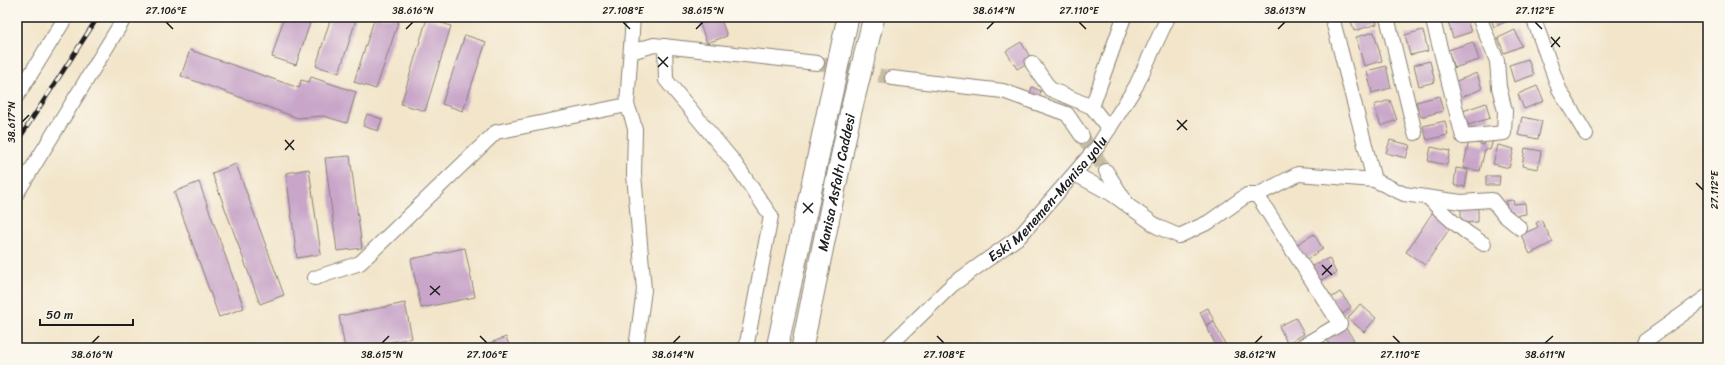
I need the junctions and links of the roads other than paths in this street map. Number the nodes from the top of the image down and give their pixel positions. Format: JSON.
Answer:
{"nodes":[{"id":1,"x":66,"y":17,"type":"edge"},
{"id":2,"x":126,"y":17,"type":"edge"},
{"id":3,"x":633,"y":17,"type":"edge"},
{"id":4,"x":848,"y":17,"type":"edge"},
{"id":5,"x":874,"y":17,"type":"edge"},
{"id":6,"x":1124,"y":17,"type":"edge"},
{"id":7,"x":1168,"y":17,"type":"edge"},
{"id":8,"x":1332,"y":17,"type":"edge"},
{"id":9,"x":1387,"y":17,"type":"edge"},
{"id":10,"x":1432,"y":17,"type":"edge"},
{"id":11,"x":1478,"y":17,"type":"edge"},
{"id":12,"x":1534,"y":17,"type":"edge"},
{"id":13,"x":665,"y":46,"type":"junction"},
{"id":14,"x":631,"y":52,"type":"junction"},
{"id":15,"x":817,"y":63,"type":"tunnel mouth"},
{"id":16,"x":1032,"y":63,"type":"dead end"},
{"id":17,"x":892,"y":78,"type":"tunnel mouth"},
{"id":18,"x":17,"y":96,"type":"edge"},
{"id":19,"x":627,"y":105,"type":"junction"},
{"id":20,"x":1092,"y":107,"type":"junction"},
{"id":21,"x":1109,"y":129,"type":"junction"},
{"id":22,"x":1415,"y":133,"type":"dead end"},
{"id":23,"x":1586,"y":134,"type":"dead end"},
{"id":24,"x":1082,"y":136,"type":"tunnel mouth"},
{"id":25,"x":1106,"y":171,"type":"tunnel mouth"},
{"id":26,"x":1075,"y":174,"type":"junction"},
{"id":27,"x":1374,"y":180,"type":"junction"},
{"id":28,"x":17,"y":193,"type":"edge"},
{"id":29,"x":1256,"y":195,"type":"junction"},
{"id":30,"x":1429,"y":198,"type":"junction"},
{"id":31,"x":1126,"y":204,"type":"junction"},
{"id":32,"x":1520,"y":228,"type":"dead end"},
{"id":33,"x":1484,"y":244,"type":"dead end"},
{"id":34,"x":314,"y":278,"type":"dead end"},
{"id":35,"x":1708,"y":296,"type":"edge"},
{"id":36,"x":636,"y":348,"type":"edge"},
{"id":37,"x":746,"y":348,"type":"edge"},
{"id":38,"x":777,"y":348,"type":"edge"},
{"id":39,"x":802,"y":348,"type":"edge"},
{"id":40,"x":887,"y":348,"type":"edge"},
{"id":41,"x":1299,"y":348,"type":"edge"},
{"id":42,"x":1642,"y":348,"type":"edge"}],
"edges":[{"from":1,"to":18,"type":"street"},
{"from":2,"to":28,"type":"street"},
{"from":3,"to":14,"type":"street"},
{"from":4,"to":38,"type":"highway","name":"Manisa Asfaltı Caddesi"},
{"from":5,"to":39,"type":"highway","name":"Manisa Asfaltı Caddesi"},
{"from":6,"to":20,"type":"street"},
{"from":7,"to":21,"type":"street","name":"Eski Menemen-Manisa yolu"},
{"from":8,"to":27,"type":"street"},
{"from":9,"to":22,"type":"street"},
{"from":10,"to":11,"type":"street"},
{"from":12,"to":23,"type":"street"},
{"from":13,"to":14,"type":"street"},
{"from":13,"to":15,"type":"street"},
{"from":13,"to":37,"type":"street"},
{"from":14,"to":19,"type":"street"},
{"from":16,"to":20,"type":"street"},
{"from":17,"to":24,"type":"street"},
{"from":19,"to":34,"type":"street"},
{"from":19,"to":36,"type":"street"},
{"from":20,"to":21,"type":"street"},
{"from":21,"to":26,"type":"street","name":"Eski Menemen-Manisa yolu"},
{"from":25,"to":31,"type":"street"},
{"from":26,"to":31,"type":"street"},
{"from":26,"to":40,"type":"street","name":"Eski Menemen-Manisa yolu"},
{"from":27,"to":29,"type":"street"},
{"from":27,"to":30,"type":"street"},
{"from":29,"to":31,"type":"street"},
{"from":29,"to":41,"type":"street"},
{"from":30,"to":32,"type":"street"},
{"from":30,"to":33,"type":"street"},
{"from":35,"to":42,"type":"street"}]}
